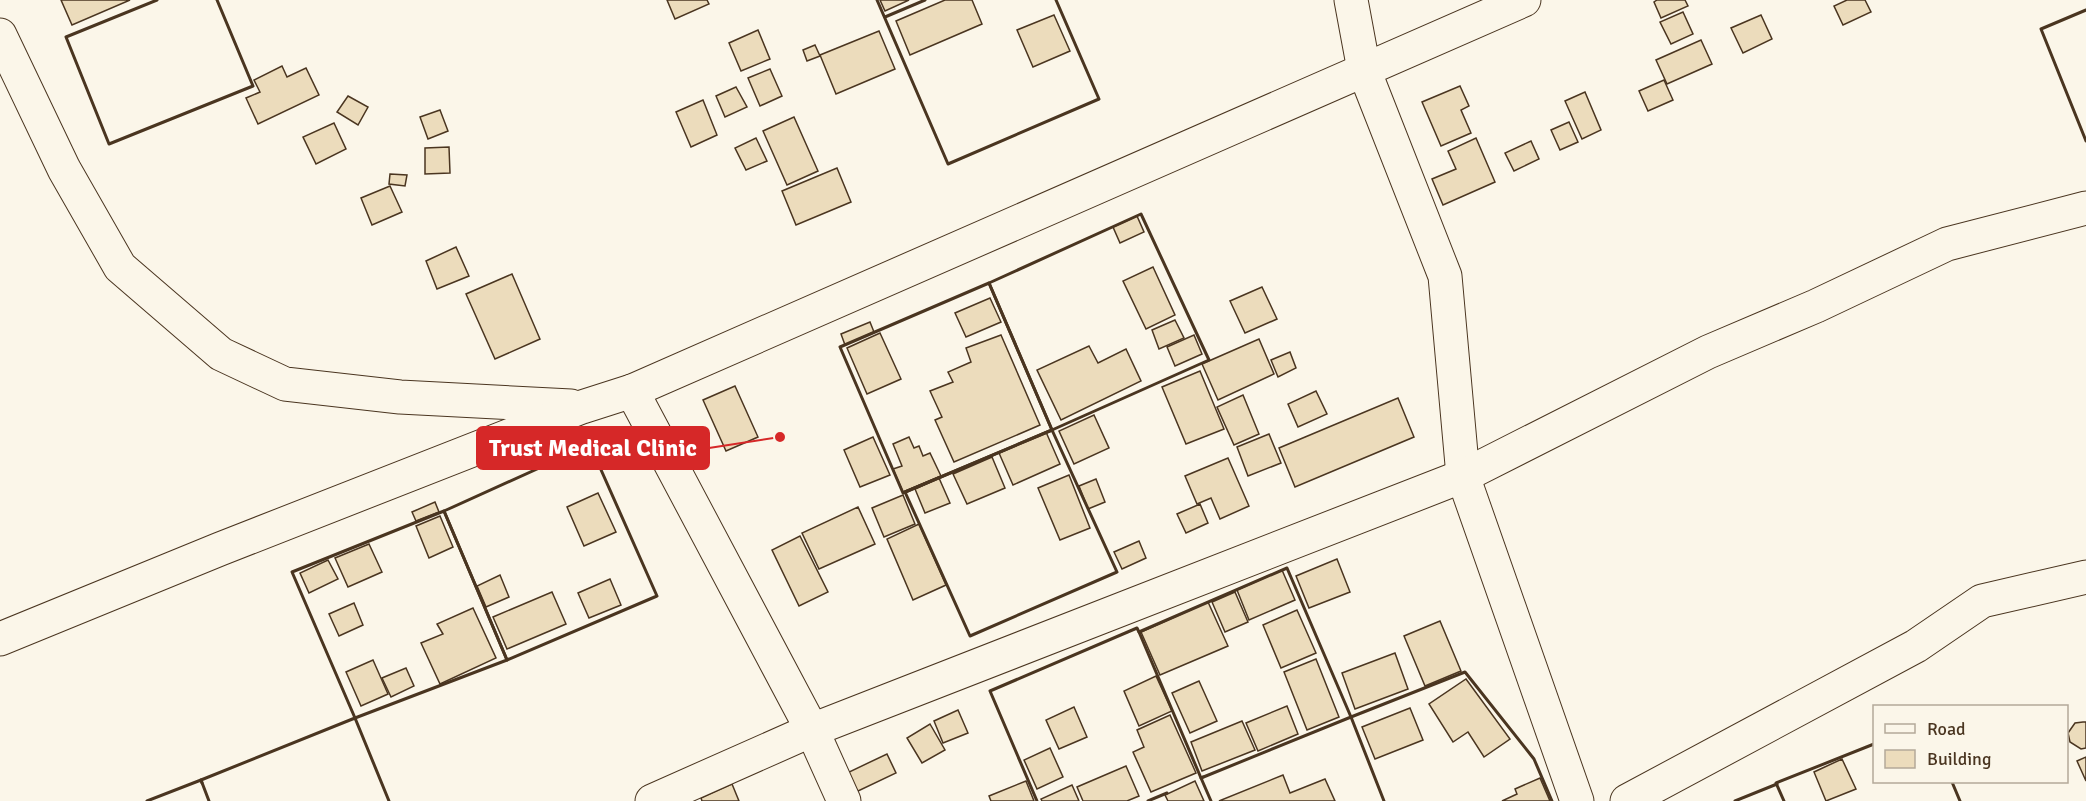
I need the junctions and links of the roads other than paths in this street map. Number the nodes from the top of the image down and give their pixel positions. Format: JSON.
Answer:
{"nodes":[{"id":1,"x":1351,"y":0,"type":"edge"},
{"id":2,"x":1524,"y":0,"type":"edge"},
{"id":3,"x":0,"y":35,"type":"edge"},
{"id":4,"x":1364,"y":70,"type":"junction"},
{"id":5,"x":2086,"y":208,"type":"edge"},
{"id":6,"x":632,"y":391,"type":"junction"},
{"id":7,"x":582,"y":407,"type":"junction"},
{"id":8,"x":1463,"y":476,"type":"junction"},
{"id":9,"x":2086,"y":577,"type":"edge"},
{"id":10,"x":0,"y":639,"type":"edge"},
{"id":11,"x":812,"y":730,"type":"junction"},
{"id":12,"x":652,"y":801,"type":"edge"},
{"id":13,"x":844,"y":801,"type":"edge"},
{"id":14,"x":1577,"y":801,"type":"edge"},
{"id":15,"x":1626,"y":801,"type":"edge"}],
"edges":[{"from":1,"to":4,"type":"street"},
{"from":2,"to":4,"type":"street"},
{"from":3,"to":7,"type":"street"},
{"from":4,"to":6,"type":"street"},
{"from":4,"to":8,"type":"street"},
{"from":5,"to":8,"type":"street"},
{"from":6,"to":7,"type":"street"},
{"from":6,"to":11,"type":"street"},
{"from":7,"to":10,"type":"street"},
{"from":8,"to":11,"type":"street"},
{"from":8,"to":14,"type":"street"},
{"from":9,"to":15,"type":"street"},
{"from":11,"to":12,"type":"street"},
{"from":11,"to":13,"type":"street"}]}
